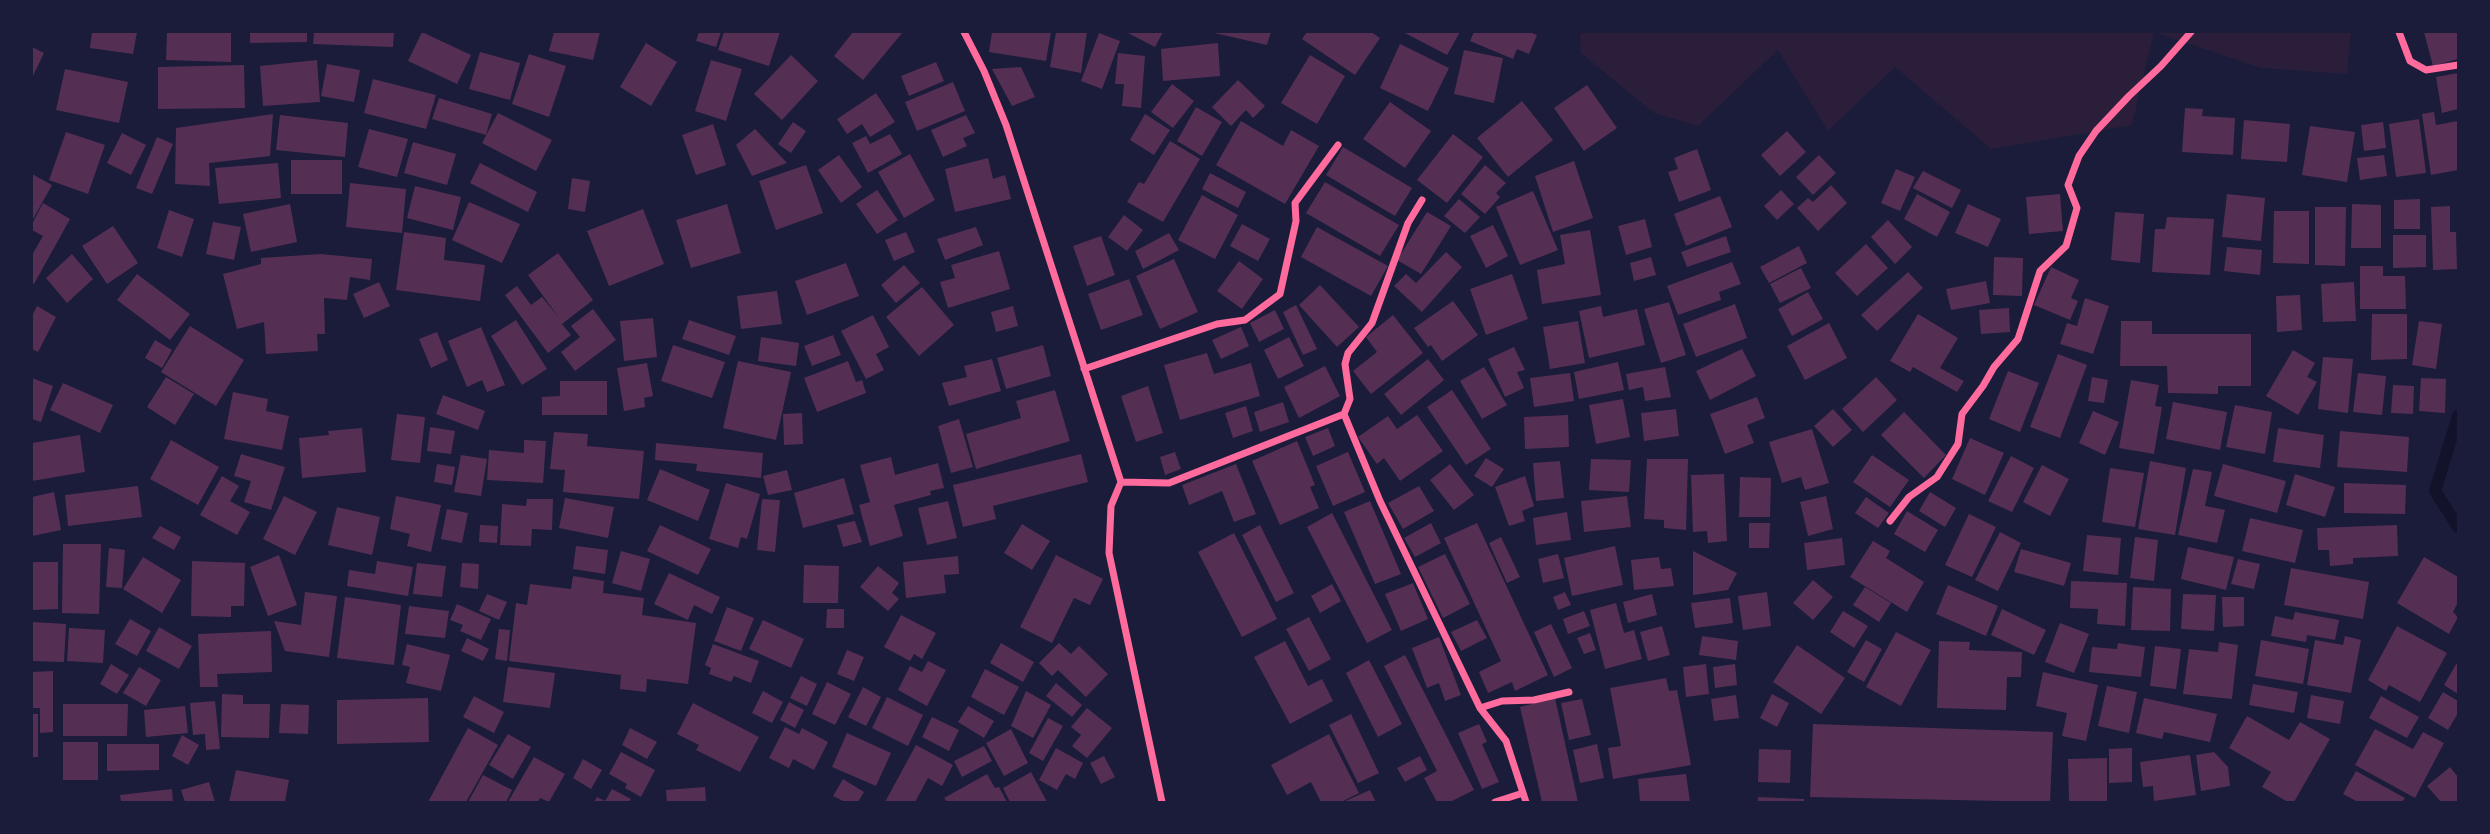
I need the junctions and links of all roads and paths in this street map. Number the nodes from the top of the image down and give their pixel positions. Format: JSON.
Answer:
{"nodes":[{"id":1,"x":964,"y":32,"type":"edge"},
{"id":2,"x":2190,"y":32,"type":"edge"},
{"id":3,"x":2399,"y":32,"type":"edge"},
{"id":4,"x":2459,"y":65,"type":"edge"},
{"id":5,"x":1338,"y":145,"type":"dead end"},
{"id":6,"x":1422,"y":200,"type":"dead end"},
{"id":7,"x":1084,"y":369,"type":"junction"},
{"id":8,"x":1344,"y":414,"type":"junction"},
{"id":9,"x":1121,"y":482,"type":"junction"},
{"id":10,"x":1890,"y":521,"type":"dead end"},
{"id":11,"x":1569,"y":692,"type":"dead end"},
{"id":12,"x":1480,"y":708,"type":"junction"},
{"id":13,"x":1523,"y":793,"type":"junction"},
{"id":14,"x":1162,"y":803,"type":"edge"},
{"id":15,"x":1494,"y":803,"type":"edge"},
{"id":16,"x":1526,"y":803,"type":"edge"}],
"edges":[{"from":1,"to":7,"type":"street"},
{"from":2,"to":10,"type":"street"},
{"from":3,"to":4,"type":"street"},
{"from":5,"to":7,"type":"street"},
{"from":6,"to":8,"type":"street"},
{"from":7,"to":9,"type":"street"},
{"from":8,"to":9,"type":"street"},
{"from":8,"to":12,"type":"street"},
{"from":9,"to":14,"type":"street"},
{"from":11,"to":12,"type":"street"},
{"from":12,"to":13,"type":"street"},
{"from":13,"to":15,"type":"street"},
{"from":13,"to":16,"type":"street"}]}
